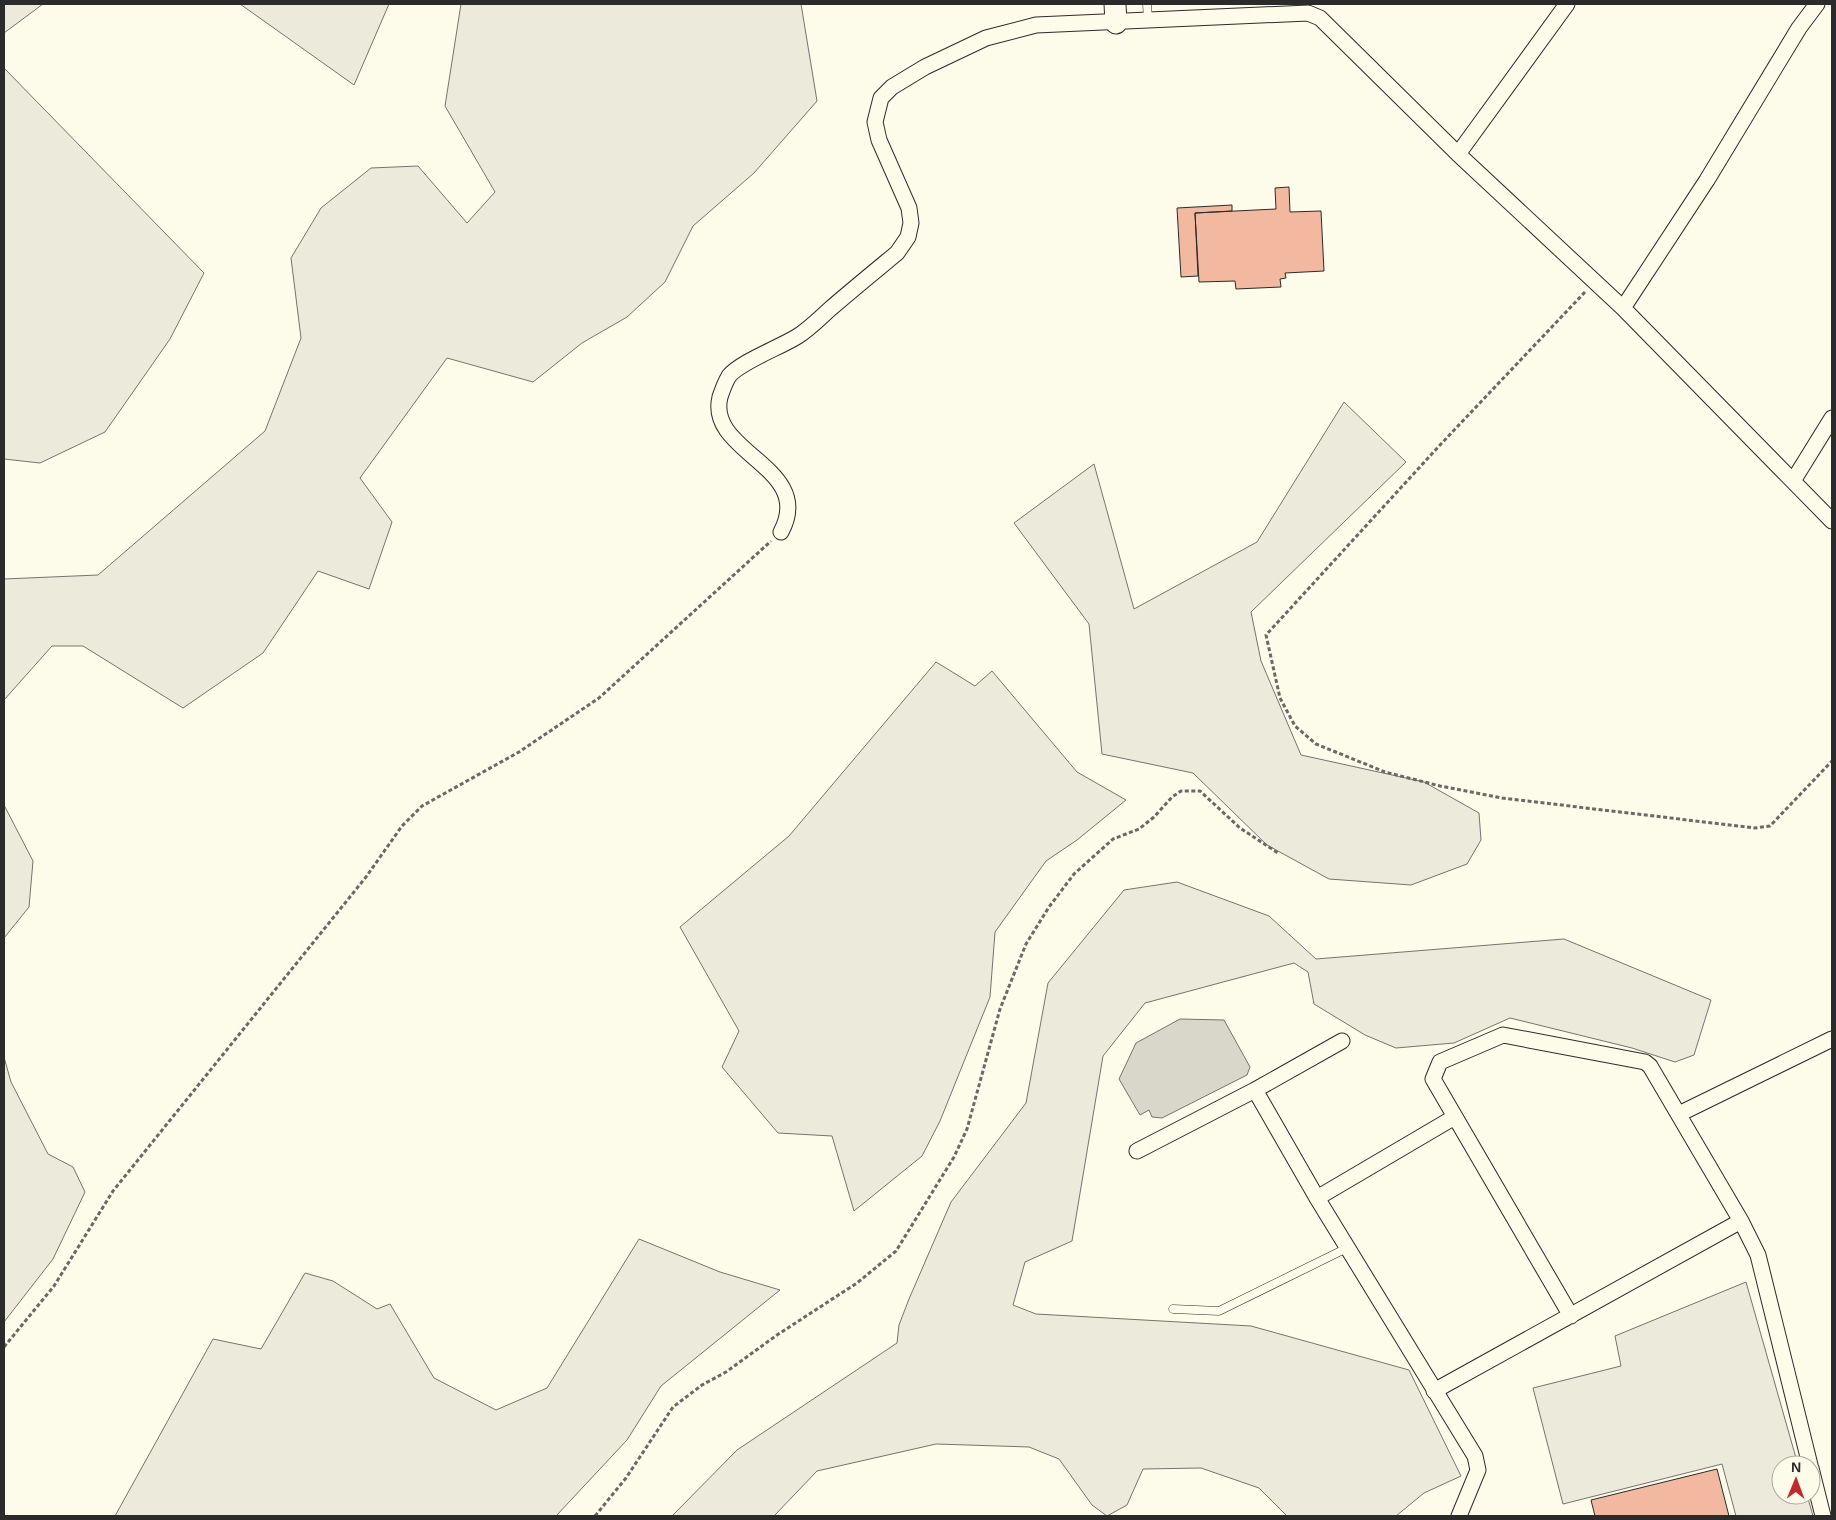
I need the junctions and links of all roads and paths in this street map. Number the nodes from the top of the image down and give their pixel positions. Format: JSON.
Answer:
{"nodes":[{"id":1,"x":1147,"y":4,"type":"edge"},
{"id":2,"x":1567,"y":4,"type":"edge"},
{"id":3,"x":1817,"y":4,"type":"edge"},
{"id":4,"x":1227,"y":10,"type":"edge"},
{"id":5,"x":1115,"y":13,"type":"edge"},
{"id":6,"x":1148,"y":20,"type":"junction"},
{"id":7,"x":1458,"y":154,"type":"junction"},
{"id":8,"x":1595,"y":282,"type":"junction"},
{"id":9,"x":1623,"y":308,"type":"junction"},
{"id":10,"x":1832,"y":418,"type":"edge"},
{"id":11,"x":1793,"y":481,"type":"junction"},
{"id":12,"x":1832,"y":521,"type":"edge"},
{"id":13,"x":781,"y":532,"type":"joint"},
{"id":14,"x":1832,"y":761,"type":"edge"},
{"id":15,"x":1278,"y":853,"type":"dead end"},
{"id":16,"x":1832,"y":1039,"type":"edge"},
{"id":17,"x":1342,"y":1041,"type":"dead end"},
{"id":18,"x":1255,"y":1090,"type":"junction"},
{"id":19,"x":1679,"y":1114,"type":"junction"},
{"id":20,"x":1453,"y":1118,"type":"junction"},
{"id":21,"x":1137,"y":1151,"type":"dead end"},
{"id":22,"x":1317,"y":1198,"type":"junction"},
{"id":23,"x":1741,"y":1221,"type":"junction"},
{"id":24,"x":1347,"y":1248,"type":"junction"},
{"id":25,"x":1173,"y":1309,"type":"dead end"},
{"id":26,"x":1571,"y":1316,"type":"junction"},
{"id":27,"x":4,"y":1347,"type":"edge"},
{"id":28,"x":1434,"y":1391,"type":"junction"},
{"id":29,"x":1808,"y":1455,"type":"edge"},
{"id":30,"x":596,"y":1516,"type":"edge"},
{"id":31,"x":1458,"y":1516,"type":"edge"}],
"edges":[{"from":1,"to":6,"type":"lane"},
{"from":2,"to":7,"type":"street"},
{"from":3,"to":9,"type":"street"},
{"from":4,"to":6,"type":"street"},
{"from":4,"to":7,"type":"street"},
{"from":5,"to":6,"type":"street"},
{"from":5,"to":13,"type":"street"},
{"from":7,"to":8,"type":"street"},
{"from":8,"to":9,"type":"street"},
{"from":8,"to":14,"type":"path"},
{"from":9,"to":11,"type":"street"},
{"from":10,"to":11,"type":"street"},
{"from":11,"to":12,"type":"street"},
{"from":13,"to":27,"type":"path"},
{"from":15,"to":30,"type":"path"},
{"from":16,"to":19,"type":"street"},
{"from":17,"to":18,"type":"street"},
{"from":18,"to":21,"type":"street"},
{"from":18,"to":22,"type":"street"},
{"from":19,"to":20,"type":"street"},
{"from":19,"to":23,"type":"street"},
{"from":20,"to":22,"type":"street"},
{"from":20,"to":26,"type":"street"},
{"from":22,"to":24,"type":"street"},
{"from":23,"to":26,"type":"street"},
{"from":23,"to":29,"type":"street"},
{"from":24,"to":25,"type":"lane"},
{"from":24,"to":28,"type":"street"},
{"from":26,"to":28,"type":"street"},
{"from":28,"to":31,"type":"street"}]}
